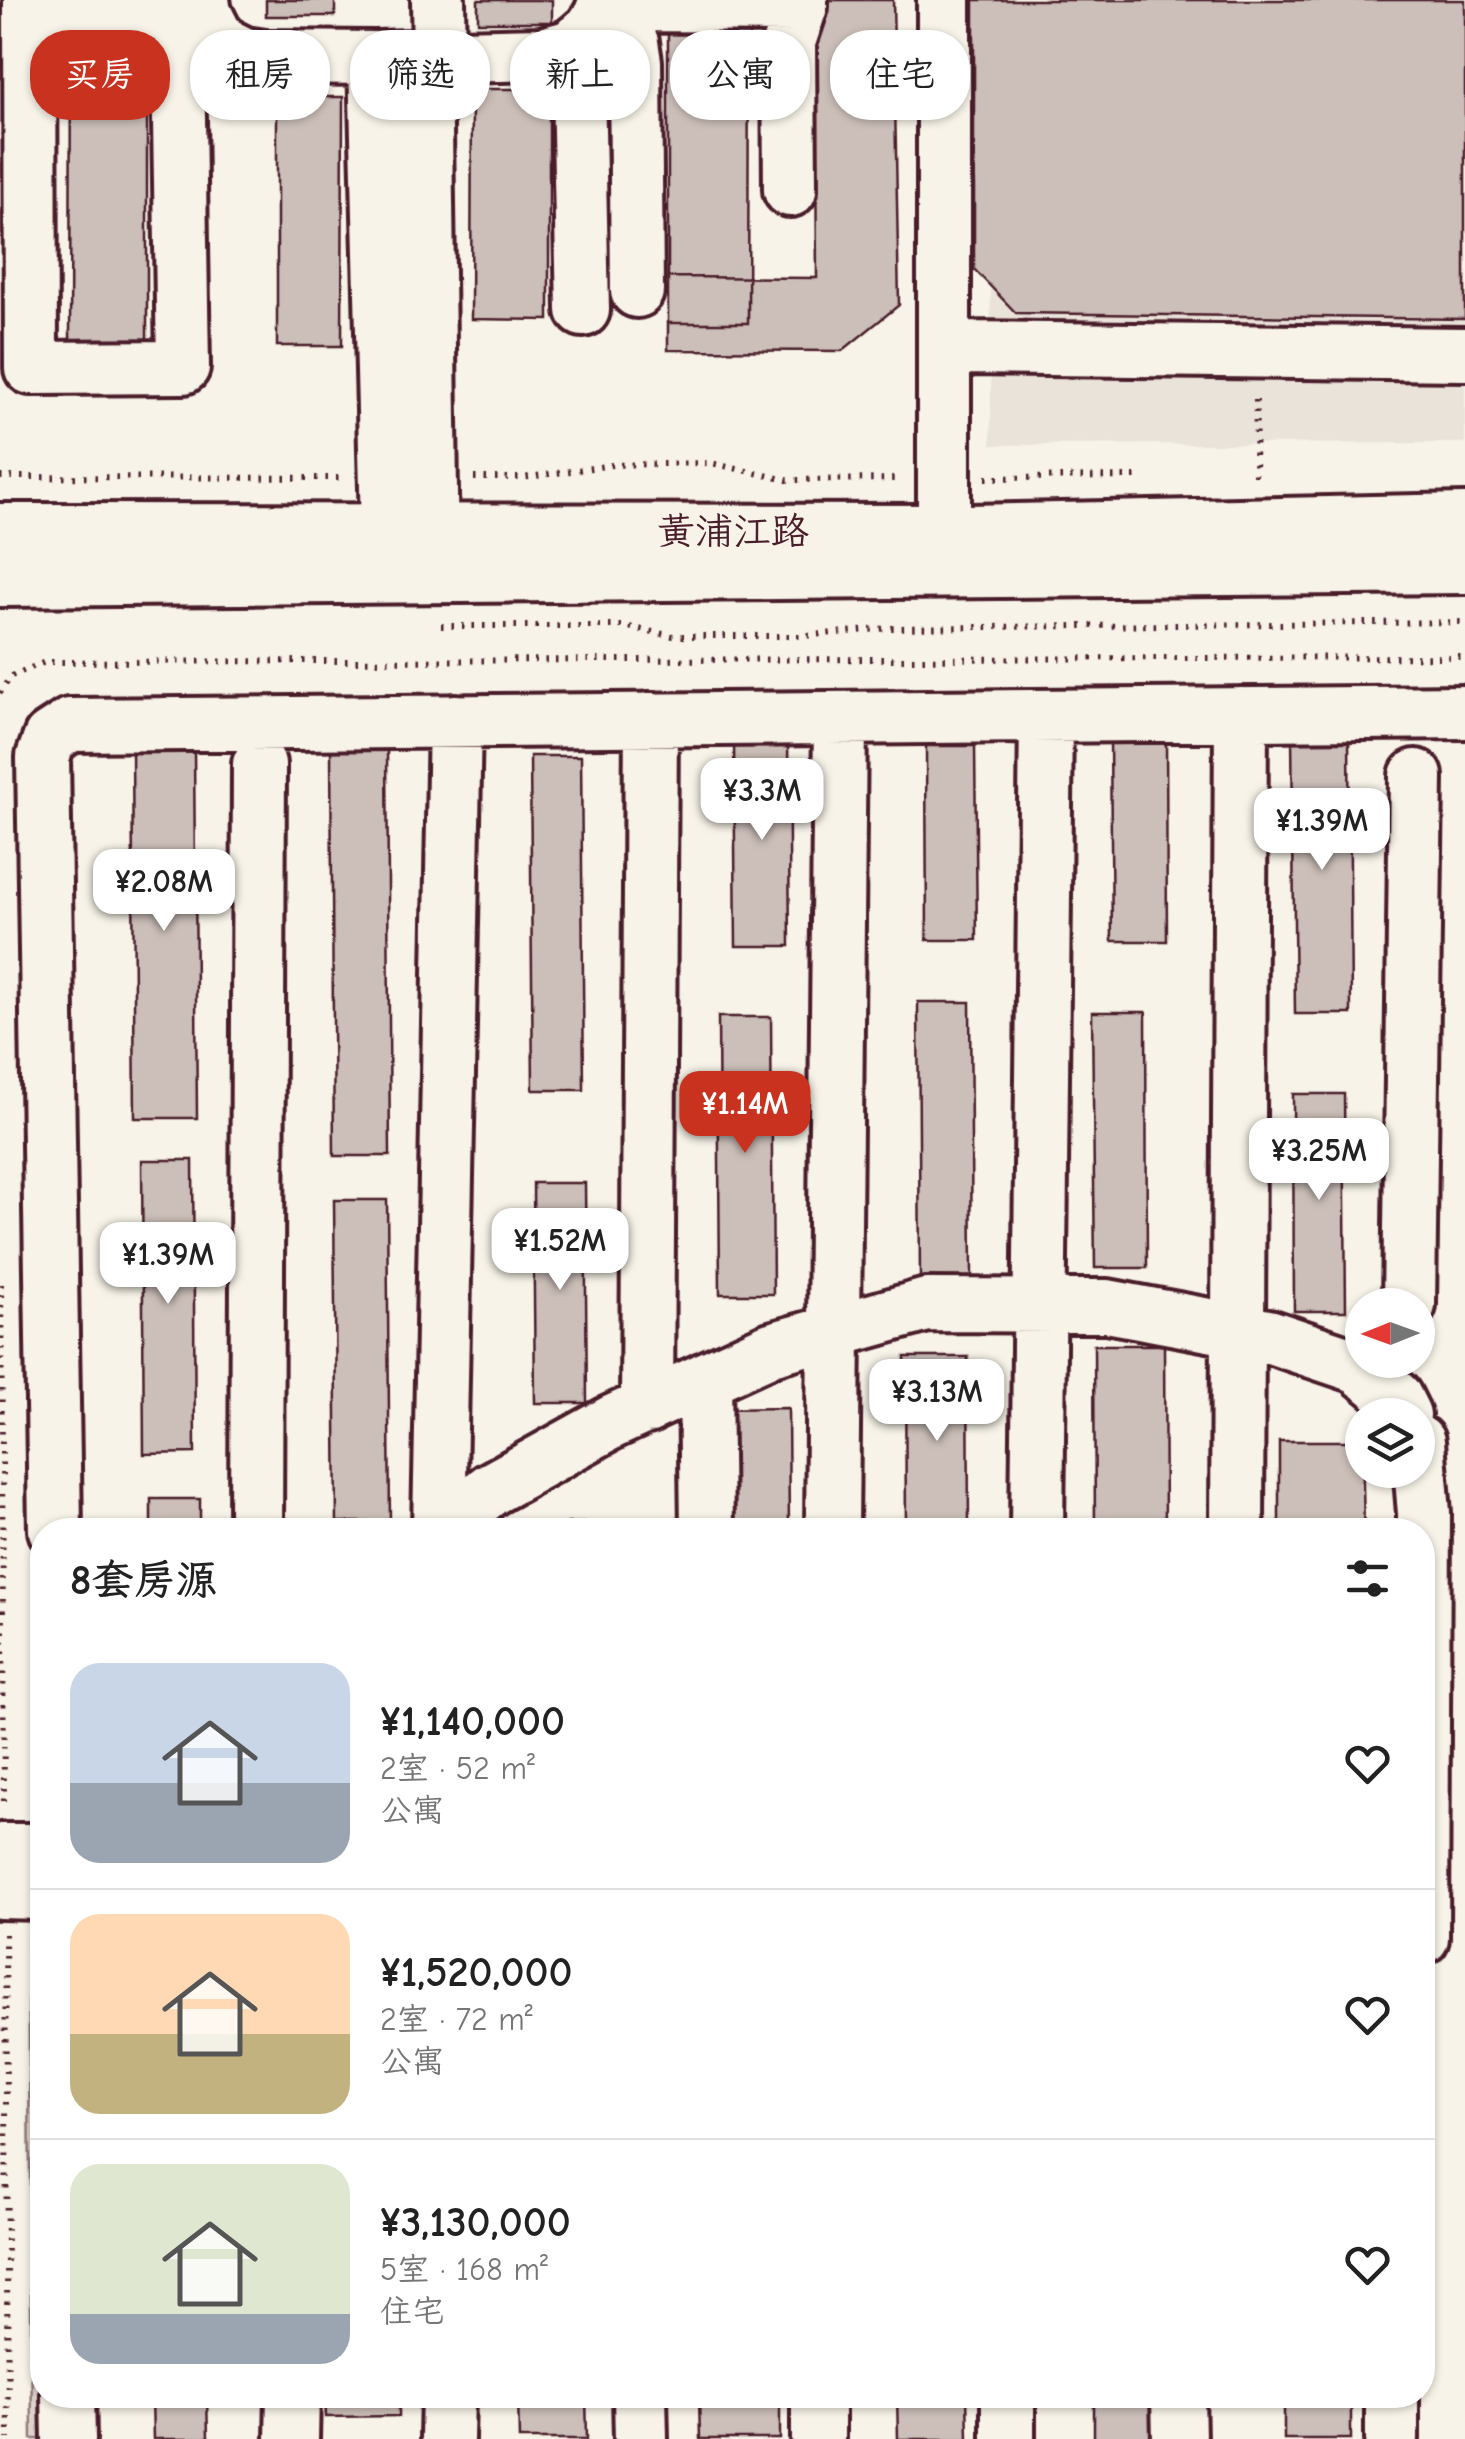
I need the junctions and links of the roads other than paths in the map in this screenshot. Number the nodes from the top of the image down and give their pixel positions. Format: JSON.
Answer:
{"nodes":[{"id":1,"x":438,"y":0,"type":"edge"},
{"id":2,"x":944,"y":0,"type":"edge"},
{"id":3,"x":967,"y":0,"type":"edge"},
{"id":4,"x":801,"y":3,"type":"edge"},
{"id":5,"x":30,"y":7,"type":"edge"},
{"id":6,"x":204,"y":7,"type":"edge"},
{"id":7,"x":595,"y":19,"type":"edge"},
{"id":8,"x":425,"y":30,"type":"edge"},
{"id":9,"x":490,"y":55,"type":"edge"},
{"id":10,"x":350,"y":57,"type":"edge"},
{"id":11,"x":412,"y":120,"type":"edge"},
{"id":12,"x":790,"y":190,"type":"dead end"},
{"id":13,"x":637,"y":292,"type":"dead end"},
{"id":14,"x":583,"y":310,"type":"dead end"},
{"id":15,"x":968,"y":348,"type":"junction"},
{"id":16,"x":1465,"y":354,"type":"edge"},
{"id":17,"x":956,"y":478,"type":"junction"},
{"id":18,"x":1465,"y":520,"type":"edge"},
{"id":19,"x":0,"y":530,"type":"edge"},
{"id":20,"x":956,"y":551,"type":"junction"},
{"id":21,"x":1465,"y":567,"type":"edge"},
{"id":22,"x":414,"y":568,"type":"junction"},
{"id":23,"x":0,"y":580,"type":"edge"},
{"id":24,"x":1465,"y":712,"type":"edge"},
{"id":25,"x":1241,"y":714,"type":"junction"},
{"id":26,"x":1046,"y":716,"type":"junction"},
{"id":27,"x":840,"y":718,"type":"junction"},
{"id":28,"x":651,"y":719,"type":"junction"},
{"id":29,"x":455,"y":721,"type":"junction"},
{"id":30,"x":259,"y":764,"type":"dead end"},
{"id":31,"x":1416,"y":776,"type":"dead end"},
{"id":32,"x":1410,"y":1288,"type":"edge"},
{"id":33,"x":1040,"y":1306,"type":"junction"},
{"id":34,"x":1238,"y":1330,"type":"junction"},
{"id":35,"x":834,"y":1332,"type":"junction"},
{"id":36,"x":705,"y":1379,"type":"junction"},
{"id":37,"x":1396,"y":1398,"type":"edge"},
{"id":38,"x":647,"y":1406,"type":"junction"},
{"id":39,"x":1431,"y":1488,"type":"edge"},
{"id":40,"x":55,"y":1518,"type":"edge"},
{"id":41,"x":256,"y":1518,"type":"edge"},
{"id":42,"x":445,"y":1518,"type":"edge"},
{"id":43,"x":456,"y":1518,"type":"edge"},
{"id":44,"x":707,"y":1518,"type":"edge"},
{"id":45,"x":832,"y":1518,"type":"edge"},
{"id":46,"x":1037,"y":1518,"type":"edge"},
{"id":47,"x":1237,"y":1518,"type":"edge"},
{"id":48,"x":1424,"y":1518,"type":"edge"},
{"id":49,"x":1465,"y":1855,"type":"edge"},
{"id":50,"x":1435,"y":1856,"type":"edge"},
{"id":51,"x":1435,"y":1926,"type":"edge"},
{"id":52,"x":1465,"y":1926,"type":"edge"},
{"id":53,"x":68,"y":2408,"type":"edge"},
{"id":54,"x":293,"y":2408,"type":"edge"},
{"id":55,"x":448,"y":2408,"type":"edge"},
{"id":56,"x":640,"y":2408,"type":"edge"},
{"id":57,"x":818,"y":2408,"type":"edge"},
{"id":58,"x":1008,"y":2408,"type":"edge"},
{"id":59,"x":1178,"y":2408,"type":"edge"},
{"id":60,"x":1392,"y":2408,"type":"edge"},
{"id":61,"x":69,"y":2439,"type":"edge"},
{"id":62,"x":292,"y":2439,"type":"edge"},
{"id":63,"x":447,"y":2439,"type":"edge"},
{"id":64,"x":641,"y":2439,"type":"edge"},
{"id":65,"x":818,"y":2439,"type":"edge"},
{"id":66,"x":1008,"y":2439,"type":"edge"},
{"id":67,"x":1179,"y":2439,"type":"edge"},
{"id":68,"x":1392,"y":2439,"type":"edge"}],
"edges":[{"from":1,"to":8,"type":"street"},
{"from":2,"to":17,"type":"street"},
{"from":3,"to":15,"type":"street"},
{"from":4,"to":7,"type":"street"},
{"from":4,"to":12,"type":"street"},
{"from":5,"to":6,"type":"street"},
{"from":5,"to":6,"type":"street"},
{"from":6,"to":10,"type":"street"},
{"from":7,"to":9,"type":"street"},
{"from":7,"to":13,"type":"street"},
{"from":7,"to":14,"type":"street"},
{"from":11,"to":22,"type":"street"},
{"from":15,"to":16,"type":"street"},
{"from":15,"to":17,"type":"street"},
{"from":17,"to":20,"type":"street"},
{"from":18,"to":20,"type":"street","name":"黄浦江路"},
{"from":19,"to":22,"type":"street","name":"黄浦江路"},
{"from":20,"to":21,"type":"street","name":"黄浦江路"},
{"from":20,"to":22,"type":"street","name":"黄浦江路"},
{"from":22,"to":23,"type":"street","name":"黄浦江路"},
{"from":24,"to":25,"type":"street"},
{"from":25,"to":26,"type":"street"},
{"from":25,"to":34,"type":"street"},
{"from":26,"to":27,"type":"street"},
{"from":26,"to":33,"type":"street"},
{"from":27,"to":28,"type":"street"},
{"from":27,"to":35,"type":"street"},
{"from":28,"to":29,"type":"street"},
{"from":28,"to":38,"type":"street"},
{"from":29,"to":40,"type":"street"},
{"from":29,"to":42,"type":"street"},
{"from":30,"to":41,"type":"street"},
{"from":31,"to":32,"type":"street"},
{"from":33,"to":34,"type":"street"},
{"from":33,"to":35,"type":"street"},
{"from":33,"to":46,"type":"street"},
{"from":34,"to":37,"type":"street"},
{"from":34,"to":47,"type":"street"},
{"from":35,"to":36,"type":"street"},
{"from":35,"to":45,"type":"street"},
{"from":36,"to":38,"type":"street"},
{"from":36,"to":44,"type":"street"},
{"from":38,"to":43,"type":"street"},
{"from":39,"to":48,"type":"street"},
{"from":49,"to":50,"type":"street"},
{"from":51,"to":52,"type":"street"},
{"from":53,"to":61,"type":"street"},
{"from":54,"to":62,"type":"street"},
{"from":55,"to":63,"type":"street"},
{"from":56,"to":64,"type":"street"},
{"from":57,"to":65,"type":"street"},
{"from":58,"to":66,"type":"street"},
{"from":59,"to":67,"type":"street"},
{"from":60,"to":68,"type":"street"}]}
